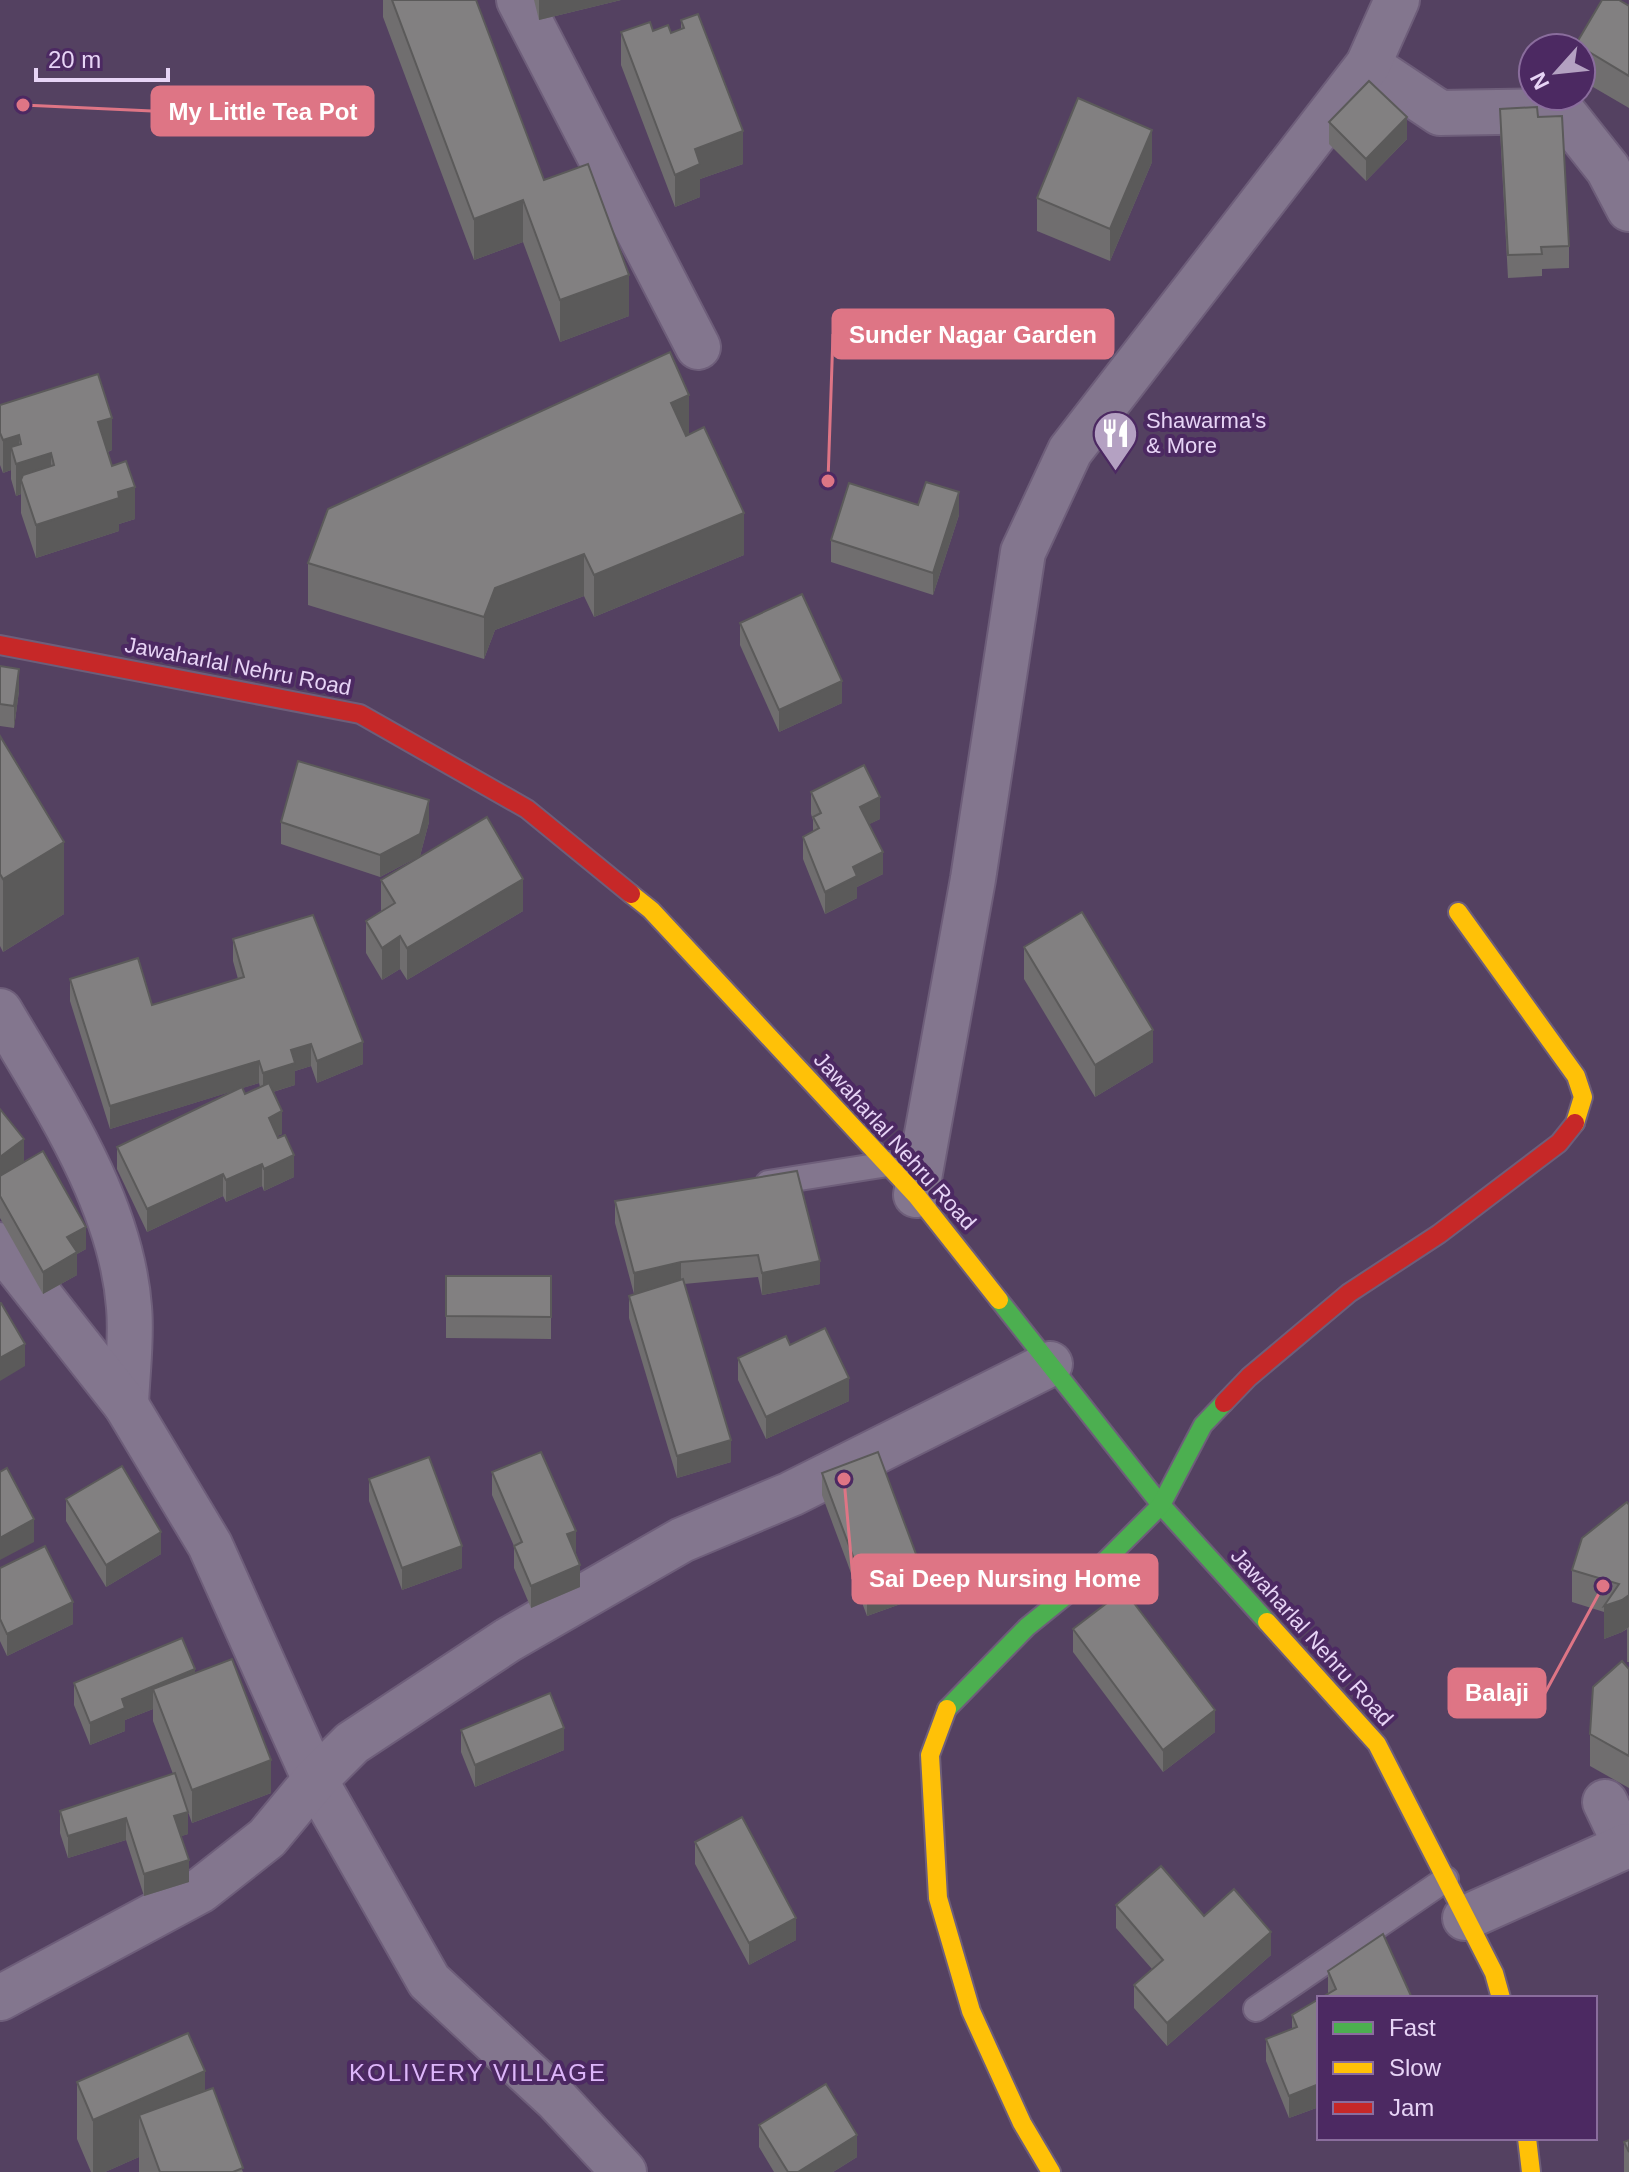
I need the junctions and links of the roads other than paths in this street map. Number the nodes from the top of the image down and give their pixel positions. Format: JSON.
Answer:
{"nodes":[{"id":1,"x":519,"y":0,"type":"edge"},
{"id":2,"x":1397,"y":0,"type":"edge"},
{"id":3,"x":1368,"y":65,"type":"junction"},
{"id":4,"x":1629,"y":209,"type":"edge"},
{"id":5,"x":698,"y":347,"type":"dead end"},
{"id":6,"x":0,"y":645,"type":"edge"},
{"id":7,"x":1458,"y":912,"type":"dead end"},
{"id":8,"x":0,"y":1011,"type":"edge"},
{"id":9,"x":902,"y":1179,"type":"junction"},
{"id":10,"x":751,"y":1186,"type":"edge"},
{"id":11,"x":0,"y":1245,"type":"edge"},
{"id":12,"x":1050,"y":1364,"type":"junction"},
{"id":13,"x":126,"y":1405,"type":"junction"},
{"id":14,"x":1161,"y":1505,"type":"junction"},
{"id":15,"x":315,"y":1780,"type":"junction"},
{"id":16,"x":1605,"y":1802,"type":"dead end"},
{"id":17,"x":1628,"y":1846,"type":"edge"},
{"id":18,"x":1446,"y":1879,"type":"junction"},
{"id":19,"x":1465,"y":1918,"type":"junction"},
{"id":20,"x":1500,"y":1996,"type":"edge"},
{"id":21,"x":0,"y":1998,"type":"edge"},
{"id":22,"x":1256,"y":2009,"type":"dead end"},
{"id":23,"x":1527,"y":2140,"type":"edge"},
{"id":24,"x":624,"y":2172,"type":"edge"},
{"id":25,"x":1051,"y":2172,"type":"edge"},
{"id":26,"x":1531,"y":2172,"type":"edge"}],
"edges":[{"from":1,"to":5,"type":"street"},
{"from":2,"to":3,"type":"street"},
{"from":3,"to":4,"type":"street"},
{"from":3,"to":9,"type":"street"},
{"from":6,"to":9,"type":"street","name":"Jawaharlal Nehru Road"},
{"from":7,"to":14,"type":"street"},
{"from":8,"to":13,"type":"street"},
{"from":9,"to":10,"type":"lane"},
{"from":9,"to":12,"type":"street","name":"Jawaharlal Nehru Road"},
{"from":11,"to":13,"type":"street"},
{"from":12,"to":14,"type":"street","name":"Jawaharlal Nehru Road"},
{"from":12,"to":15,"type":"street"},
{"from":13,"to":15,"type":"street"},
{"from":14,"to":18,"type":"street","name":"Jawaharlal Nehru Road"},
{"from":14,"to":25,"type":"street"},
{"from":15,"to":21,"type":"street"},
{"from":15,"to":24,"type":"street"},
{"from":16,"to":17,"type":"street"},
{"from":17,"to":19,"type":"street"},
{"from":18,"to":19,"type":"street","name":"Jawaharlal Nehru Road"},
{"from":18,"to":22,"type":"lane"},
{"from":19,"to":20,"type":"street","name":"Jawaharlal Nehru Road"},
{"from":23,"to":26,"type":"street"}]}
